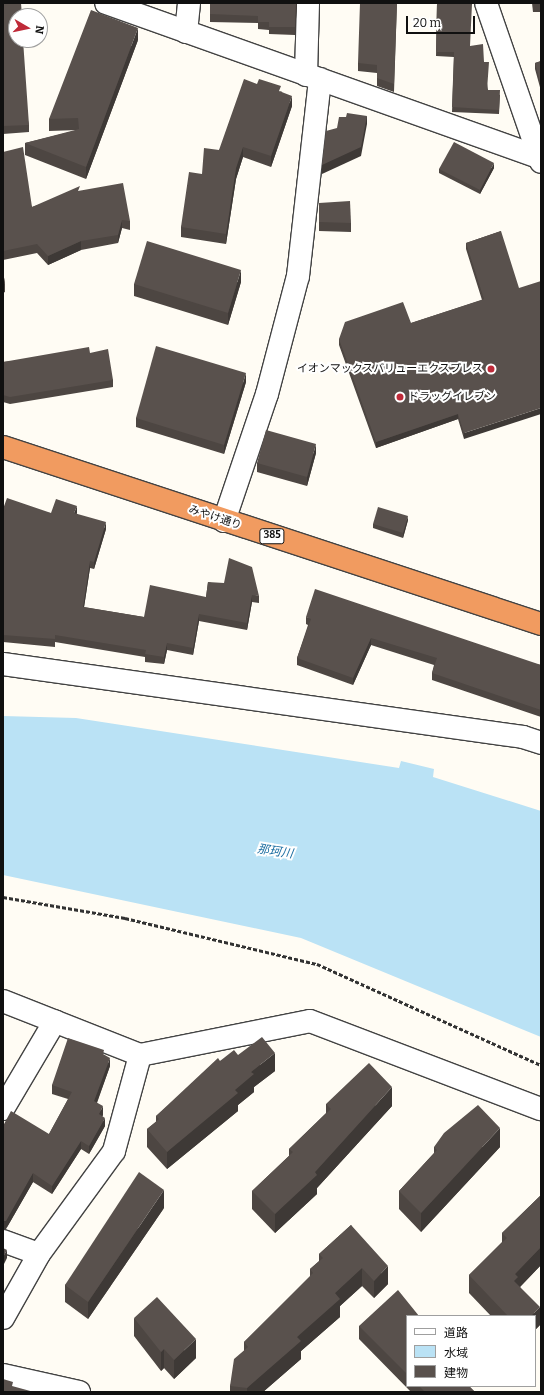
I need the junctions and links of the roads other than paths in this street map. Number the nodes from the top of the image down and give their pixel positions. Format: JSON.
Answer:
{"nodes":[{"id":1,"x":106,"y":3,"type":"edge"},
{"id":2,"x":189,"y":3,"type":"edge"},
{"id":3,"x":308,"y":3,"type":"edge"},
{"id":4,"x":486,"y":3,"type":"edge"},
{"id":5,"x":186,"y":32,"type":"junction"},
{"id":6,"x":313,"y":77,"type":"junction"},
{"id":7,"x":540,"y":159,"type":"edge"},
{"id":8,"x":3,"y":447,"type":"edge"},
{"id":9,"x":224,"y":521,"type":"junction"},
{"id":10,"x":541,"y":624,"type":"edge"},
{"id":11,"x":3,"y":664,"type":"edge"},
{"id":12,"x":541,"y":743,"type":"edge"},
{"id":13,"x":3,"y":1000,"type":"edge"},
{"id":14,"x":55,"y":1021,"type":"junction"},
{"id":15,"x":140,"y":1055,"type":"junction"},
{"id":16,"x":3,"y":1109,"type":"edge"},
{"id":17,"x":541,"y":1109,"type":"edge"},
{"id":18,"x":3,"y":1241,"type":"edge"},
{"id":19,"x":39,"y":1254,"type":"junction"},
{"id":20,"x":3,"y":1318,"type":"edge"},
{"id":21,"x":3,"y":1375,"type":"edge"},
{"id":22,"x":79,"y":1392,"type":"edge"}],
"edges":[{"from":1,"to":5,"type":"street"},
{"from":2,"to":5,"type":"street"},
{"from":3,"to":6,"type":"street"},
{"from":4,"to":7,"type":"street"},
{"from":5,"to":6,"type":"street"},
{"from":6,"to":7,"type":"street"},
{"from":6,"to":9,"type":"street"},
{"from":8,"to":9,"type":"highway","name":"みやけ通り","number":"385"},
{"from":9,"to":10,"type":"highway","name":"みやけ通り","number":"385"},
{"from":11,"to":12,"type":"street"},
{"from":13,"to":14,"type":"street"},
{"from":14,"to":15,"type":"street"},
{"from":14,"to":16,"type":"street"},
{"from":15,"to":17,"type":"street"},
{"from":15,"to":19,"type":"street"},
{"from":18,"to":19,"type":"street"},
{"from":19,"to":20,"type":"street"},
{"from":21,"to":22,"type":"street"}]}
